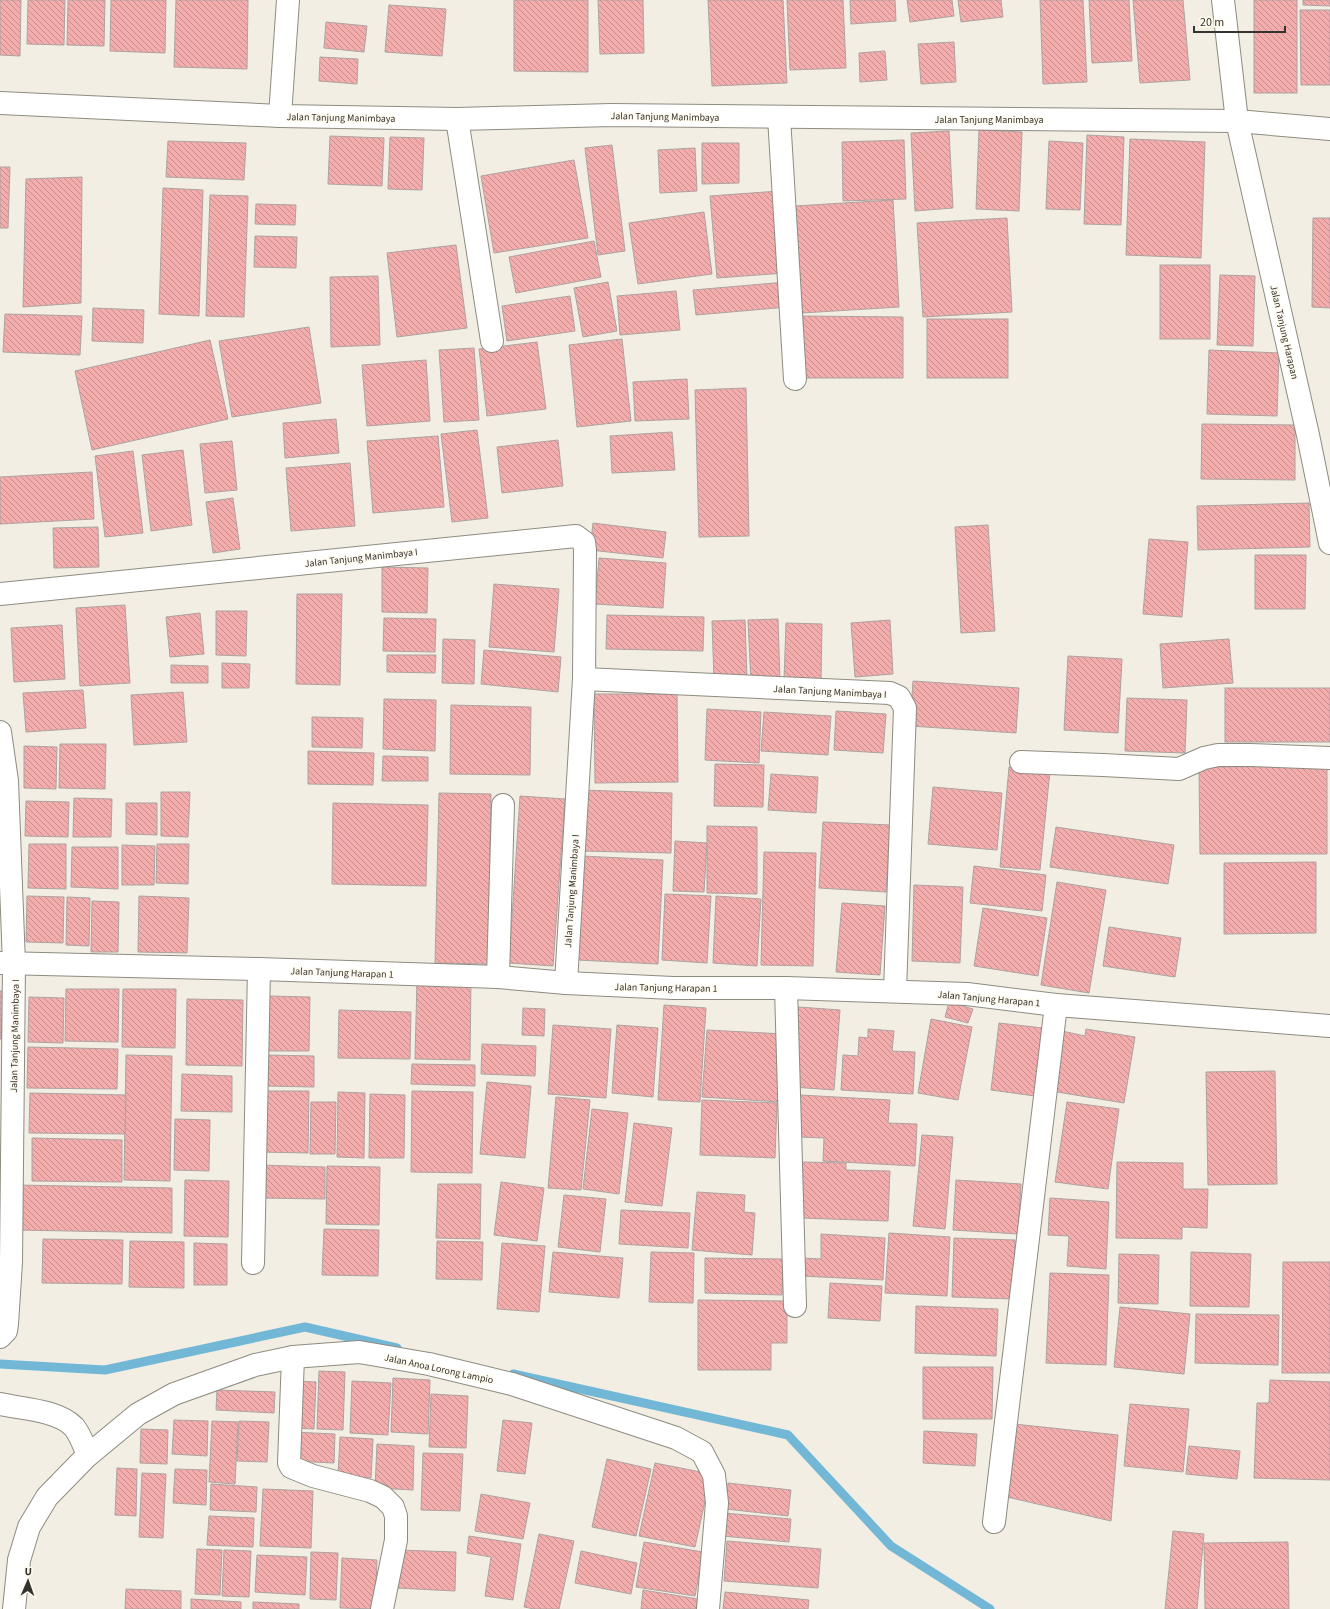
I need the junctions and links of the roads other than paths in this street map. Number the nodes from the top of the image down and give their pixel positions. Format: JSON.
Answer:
{"nodes":[{"id":1,"x":288,"y":0,"type":"edge"},
{"id":2,"x":1223,"y":0,"type":"edge"},
{"id":3,"x":0,"y":103,"type":"edge"},
{"id":4,"x":280,"y":116,"type":"junction"},
{"id":5,"x":779,"y":117,"type":"junction"},
{"id":6,"x":457,"y":119,"type":"junction"},
{"id":7,"x":1237,"y":121,"type":"junction"},
{"id":8,"x":1330,"y":129,"type":"edge"},
{"id":9,"x":492,"y":341,"type":"dead end"},
{"id":10,"x":796,"y":378,"type":"dead end"},
{"id":11,"x":1330,"y":543,"type":"edge"},
{"id":12,"x":0,"y":594,"type":"edge"},
{"id":13,"x":584,"y":679,"type":"junction"},
{"id":14,"x":0,"y":732,"type":"edge"},
{"id":15,"x":1330,"y":758,"type":"edge"},
{"id":16,"x":1021,"y":762,"type":"dead end"},
{"id":17,"x":503,"y":805,"type":"dead end"},
{"id":18,"x":7,"y":964,"type":"edge"},
{"id":19,"x":259,"y":969,"type":"junction"},
{"id":20,"x":498,"y":977,"type":"junction"},
{"id":21,"x":566,"y":983,"type":"junction"},
{"id":22,"x":786,"y":988,"type":"junction"},
{"id":23,"x":896,"y":991,"type":"junction"},
{"id":24,"x":1056,"y":1004,"type":"junction"},
{"id":25,"x":1330,"y":1026,"type":"edge"},
{"id":26,"x":253,"y":1263,"type":"dead end"},
{"id":27,"x":795,"y":1306,"type":"dead end"},
{"id":28,"x":0,"y":1337,"type":"edge"},
{"id":29,"x":293,"y":1357,"type":"junction"},
{"id":30,"x":0,"y":1404,"type":"edge"},
{"id":31,"x":88,"y":1455,"type":"junction"},
{"id":32,"x":994,"y":1522,"type":"dead end"},
{"id":33,"x":14,"y":1609,"type":"edge"},
{"id":34,"x":382,"y":1609,"type":"edge"},
{"id":35,"x":708,"y":1609,"type":"edge"}],
"edges":[{"from":1,"to":4,"type":"street"},
{"from":2,"to":7,"type":"street","name":"Jalan Tanjung Harapan"},
{"from":3,"to":4,"type":"street","name":"Jalan Tanjung Manimbaya"},
{"from":4,"to":6,"type":"street","name":"Jalan Tanjung Manimbaya"},
{"from":5,"to":6,"type":"street","name":"Jalan Tanjung Manimbaya"},
{"from":5,"to":7,"type":"street","name":"Jalan Tanjung Manimbaya"},
{"from":5,"to":10,"type":"street"},
{"from":6,"to":9,"type":"street"},
{"from":7,"to":8,"type":"street","name":"Jalan Tanjung Manimbaya"},
{"from":7,"to":11,"type":"street","name":"Jalan Tanjung Harapan"},
{"from":12,"to":13,"type":"street","name":"Jalan Tanjung Manimbaya I"},
{"from":13,"to":21,"type":"street","name":"Jalan Tanjung Manimbaya I"},
{"from":13,"to":23,"type":"street","name":"Jalan Tanjung Manimbaya I"},
{"from":14,"to":18,"type":"street","name":"Jalan Tanjung Manimbaya I"},
{"from":15,"to":16,"type":"street"},
{"from":17,"to":20,"type":"street"},
{"from":18,"to":19,"type":"street","name":"Jalan Tanjung Harapan 1"},
{"from":18,"to":28,"type":"street","name":"Jalan Tanjung Manimbaya I"},
{"from":19,"to":20,"type":"street","name":"Jalan Tanjung Harapan 1"},
{"from":19,"to":26,"type":"street"},
{"from":20,"to":21,"type":"street","name":"Jalan Tanjung Harapan 1"},
{"from":21,"to":22,"type":"street","name":"Jalan Tanjung Harapan 1"},
{"from":22,"to":23,"type":"street","name":"Jalan Tanjung Harapan 1"},
{"from":22,"to":27,"type":"street"},
{"from":23,"to":24,"type":"street","name":"Jalan Tanjung Harapan 1"},
{"from":24,"to":25,"type":"street","name":"Jalan Tanjung Harapan 1"},
{"from":24,"to":32,"type":"street"},
{"from":29,"to":31,"type":"street","name":"Jalan Anoa Lorong Lampio"},
{"from":29,"to":34,"type":"street"},
{"from":29,"to":35,"type":"street","name":"Jalan Anoa Lorong Lampio"},
{"from":30,"to":31,"type":"street"},
{"from":31,"to":33,"type":"street","name":"Jalan Anoa Lorong Lampio"}]}
